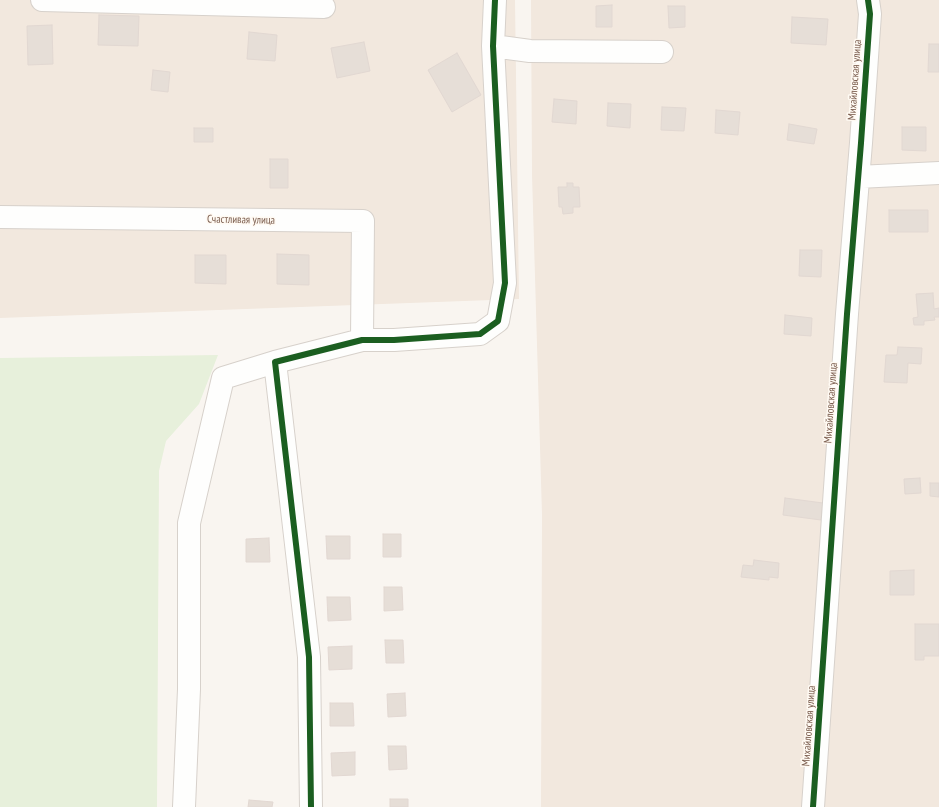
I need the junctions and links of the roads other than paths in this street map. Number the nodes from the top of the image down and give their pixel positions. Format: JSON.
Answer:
{"nodes":[{"id":1,"x":42,"y":0,"type":"edge"},
{"id":2,"x":495,"y":0,"type":"edge"},
{"id":3,"x":868,"y":0,"type":"edge"},
{"id":4,"x":324,"y":7,"type":"dead end"},
{"id":5,"x":493,"y":46,"type":"junction"},
{"id":6,"x":662,"y":52,"type":"dead end"},
{"id":7,"x":939,"y":173,"type":"edge"},
{"id":8,"x":858,"y":177,"type":"junction"},
{"id":9,"x":0,"y":217,"type":"edge"},
{"id":10,"x":362,"y":340,"type":"junction"},
{"id":11,"x":275,"y":362,"type":"junction"},
{"id":12,"x":184,"y":807,"type":"edge"},
{"id":13,"x":311,"y":807,"type":"edge"},
{"id":14,"x":814,"y":807,"type":"edge"}],
"edges":[{"from":1,"to":4,"type":"street"},
{"from":2,"to":5,"type":"street"},
{"from":3,"to":8,"type":"street","name":"Михайловская улица"},
{"from":5,"to":6,"type":"street"},
{"from":5,"to":10,"type":"street"},
{"from":7,"to":8,"type":"street"},
{"from":8,"to":14,"type":"street","name":"Михайловская улица"},
{"from":9,"to":10,"type":"street","name":"Счастливая улица"},
{"from":10,"to":11,"type":"street"},
{"from":11,"to":12,"type":"street"},
{"from":11,"to":13,"type":"street"}]}
